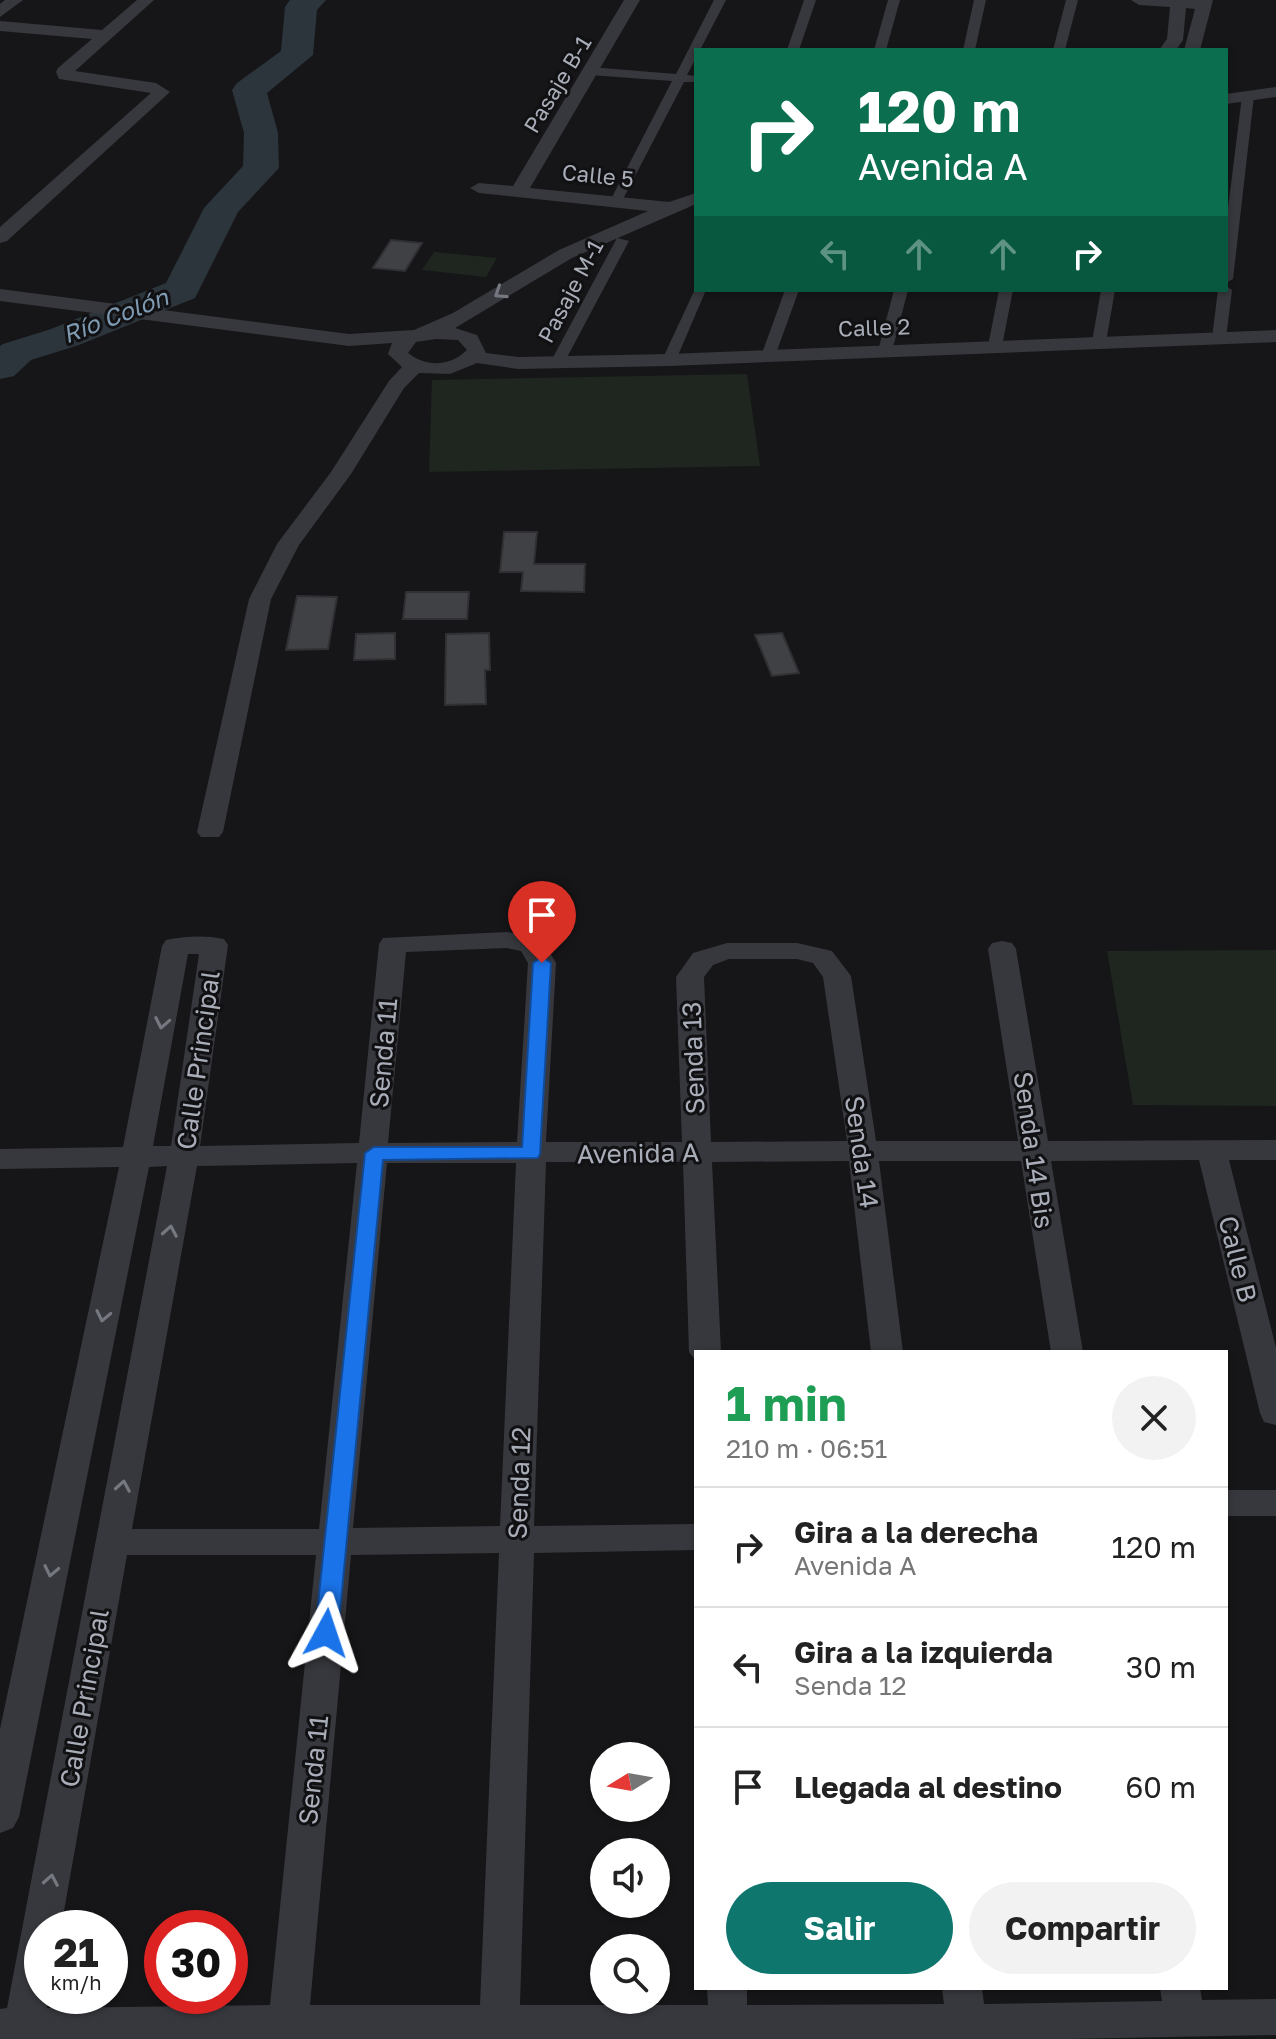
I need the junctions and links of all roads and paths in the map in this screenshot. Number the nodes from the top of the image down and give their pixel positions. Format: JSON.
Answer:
{"nodes":[{"id":1,"x":15,"y":0,"type":"edge"},
{"id":2,"x":146,"y":0,"type":"edge"},
{"id":3,"x":632,"y":0,"type":"edge"},
{"id":4,"x":720,"y":0,"type":"edge"},
{"id":5,"x":810,"y":0,"type":"edge"},
{"id":6,"x":894,"y":0,"type":"edge"},
{"id":7,"x":980,"y":0,"type":"edge"},
{"id":8,"x":1072,"y":0,"type":"edge"},
{"id":9,"x":1139,"y":0,"type":"edge"},
{"id":10,"x":1179,"y":1,"type":"edge"},
{"id":11,"x":1204,"y":2,"type":"edge"},
{"id":12,"x":0,"y":12,"type":"edge"},
{"id":13,"x":0,"y":26,"type":"edge"},
{"id":14,"x":105,"y":35,"type":"junction"},
{"id":15,"x":701,"y":48,"type":"edge"},
{"id":16,"x":794,"y":48,"type":"edge"},
{"id":17,"x":881,"y":48,"type":"edge"},
{"id":18,"x":969,"y":48,"type":"edge"},
{"id":19,"x":1060,"y":48,"type":"edge"},
{"id":20,"x":1169,"y":48,"type":"edge"},
{"id":21,"x":1192,"y":48,"type":"edge"},
{"id":22,"x":590,"y":71,"type":"junction"},
{"id":23,"x":689,"y":78,"type":"edge"},
{"id":24,"x":1276,"y":83,"type":"edge"},
{"id":25,"x":1228,"y":89,"type":"edge"},
{"id":26,"x":1276,"y":92,"type":"edge"},
{"id":27,"x":1248,"y":96,"type":"junction"},
{"id":28,"x":1228,"y":99,"type":"edge"},
{"id":29,"x":479,"y":188,"type":"dead end"},
{"id":30,"x":519,"y":191,"type":"junction"},
{"id":31,"x":694,"y":199,"type":"edge"},
{"id":32,"x":616,"y":201,"type":"junction"},
{"id":33,"x":671,"y":207,"type":"junction"},
{"id":34,"x":694,"y":211,"type":"edge"},
{"id":35,"x":0,"y":237,"type":"edge"},
{"id":36,"x":622,"y":241,"type":"junction"},
{"id":37,"x":1228,"y":262,"type":"edge"},
{"id":38,"x":698,"y":292,"type":"edge"},
{"id":39,"x":791,"y":292,"type":"edge"},
{"id":40,"x":900,"y":292,"type":"edge"},
{"id":41,"x":1006,"y":292,"type":"edge"},
{"id":42,"x":1108,"y":292,"type":"edge"},
{"id":43,"x":1225,"y":292,"type":"edge"},
{"id":44,"x":0,"y":295,"type":"edge"},
{"id":45,"x":422,"y":334,"type":"junction"},
{"id":46,"x":1276,"y":336,"type":"edge"},
{"id":47,"x":1219,"y":338,"type":"junction"},
{"id":48,"x":349,"y":340,"type":"junction"},
{"id":49,"x":1099,"y":342,"type":"junction"},
{"id":50,"x":995,"y":346,"type":"junction"},
{"id":51,"x":474,"y":348,"type":"junction"},
{"id":52,"x":885,"y":351,"type":"junction"},
{"id":53,"x":768,"y":356,"type":"junction"},
{"id":54,"x":669,"y":360,"type":"junction"},
{"id":55,"x":408,"y":363,"type":"junction"},
{"id":56,"x":557,"y":363,"type":"junction"},
{"id":57,"x":210,"y":832,"type":"dead end"},
{"id":58,"x":531,"y":944,"type":"joint"},
{"id":59,"x":1002,"y":949,"type":"dead end"},
{"id":60,"x":822,"y":957,"type":"joint"},
{"id":61,"x":1276,"y":1150,"type":"edge"},
{"id":62,"x":1033,"y":1151,"type":"junction"},
{"id":63,"x":1212,"y":1151,"type":"junction"},
{"id":64,"x":697,"y":1152,"type":"junction"},
{"id":65,"x":863,"y":1152,"type":"junction"},
{"id":66,"x":374,"y":1153,"type":"junction"},
{"id":67,"x":531,"y":1154,"type":"junction"},
{"id":68,"x":184,"y":1156,"type":"junction"},
{"id":69,"x":136,"y":1158,"type":"junction"},
{"id":70,"x":0,"y":1159,"type":"edge"},
{"id":71,"x":705,"y":1350,"type":"edge"},
{"id":72,"x":887,"y":1350,"type":"edge"},
{"id":73,"x":1067,"y":1350,"type":"edge"},
{"id":74,"x":1276,"y":1413,"type":"edge"},
{"id":75,"x":1228,"y":1503,"type":"edge"},
{"id":76,"x":1276,"y":1503,"type":"edge"},
{"id":77,"x":694,"y":1537,"type":"edge"},
{"id":78,"x":517,"y":1540,"type":"junction"},
{"id":79,"x":113,"y":1542,"type":"junction"},
{"id":80,"x":335,"y":1542,"type":"junction"},
{"id":81,"x":0,"y":1817,"type":"edge"},
{"id":82,"x":1182,"y":2003,"type":"edge"},
{"id":83,"x":964,"y":2005,"type":"edge"},
{"id":84,"x":728,"y":2006,"type":"edge"},
{"id":85,"x":1276,"y":2017,"type":"edge"},
{"id":86,"x":288,"y":2023,"type":"junction"},
{"id":87,"x":499,"y":2024,"type":"junction"},
{"id":88,"x":1130,"y":2029,"type":"edge"},
{"id":89,"x":15,"y":2031,"type":"edge"},
{"id":90,"x":329,"y":2031,"type":"edge"},
{"id":91,"x":592,"y":2031,"type":"edge"},
{"id":92,"x":871,"y":2032,"type":"edge"}],
"edges":[{"from":1,"to":12,"type":"street"},
{"from":2,"to":14,"type":"street"},
{"from":3,"to":22,"type":"street","name":"Pasaje B-1"},
{"from":4,"to":15,"type":"street"},
{"from":5,"to":16,"type":"street"},
{"from":6,"to":17,"type":"street"},
{"from":7,"to":18,"type":"street"},
{"from":8,"to":19,"type":"street"},
{"from":9,"to":10,"type":"street"},
{"from":10,"to":11,"type":"street"},
{"from":10,"to":20,"type":"street"},
{"from":11,"to":21,"type":"street"},
{"from":13,"to":14,"type":"street"},
{"from":14,"to":35,"type":"street"},
{"from":22,"to":23,"type":"street"},
{"from":22,"to":30,"type":"street","name":"Pasaje B-1"},
{"from":23,"to":32,"type":"street"},
{"from":24,"to":25,"type":"street"},
{"from":26,"to":27,"type":"street"},
{"from":27,"to":28,"type":"street"},
{"from":27,"to":37,"type":"street"},
{"from":29,"to":30,"type":"street","name":"Calle 5"},
{"from":30,"to":32,"type":"street","name":"Calle 5"},
{"from":31,"to":33,"type":"street"},
{"from":32,"to":33,"type":"street","name":"Calle 5"},
{"from":33,"to":45,"type":"street","one_way":true},
{"from":34,"to":36,"type":"street"},
{"from":36,"to":51,"type":"street"},
{"from":36,"to":56,"type":"street","name":"Pasaje M-1"},
{"from":38,"to":54,"type":"street"},
{"from":39,"to":53,"type":"street"},
{"from":40,"to":52,"type":"street"},
{"from":41,"to":50,"type":"street"},
{"from":42,"to":49,"type":"street"},
{"from":43,"to":47,"type":"street"},
{"from":44,"to":48,"type":"street"},
{"from":45,"to":48,"type":"street"},
{"from":45,"to":51,"type":"street","name":"Calle 2"},
{"from":45,"to":55,"type":"street"},
{"from":46,"to":47,"type":"street","name":"Calle 2"},
{"from":47,"to":49,"type":"street","name":"Calle 2"},
{"from":48,"to":55,"type":"street"},
{"from":49,"to":50,"type":"street","name":"Calle 2"},
{"from":50,"to":52,"type":"street","name":"Calle 2"},
{"from":51,"to":55,"type":"street"},
{"from":51,"to":56,"type":"street","name":"Calle 2"},
{"from":52,"to":53,"type":"street","name":"Calle 2"},
{"from":53,"to":54,"type":"street","name":"Calle 2"},
{"from":54,"to":56,"type":"street","name":"Calle 2"},
{"from":55,"to":57,"type":"street"},
{"from":58,"to":66,"type":"street","name":"Senda 11"},
{"from":58,"to":67,"type":"street","name":"Senda 12"},
{"from":59,"to":62,"type":"street","name":"Senda 14 Bis"},
{"from":60,"to":64,"type":"street","name":"Senda 13"},
{"from":60,"to":65,"type":"street","name":"Senda 14"},
{"from":61,"to":63,"type":"street","name":"Avenida A"},
{"from":62,"to":63,"type":"street","name":"Avenida A"},
{"from":62,"to":65,"type":"street","name":"Avenida A"},
{"from":62,"to":73,"type":"street","name":"Senda 14 Bis"},
{"from":63,"to":74,"type":"street","name":"Calle B"},
{"from":64,"to":65,"type":"street","name":"Avenida A"},
{"from":64,"to":67,"type":"street","name":"Avenida A"},
{"from":64,"to":71,"type":"street","name":"Senda 13"},
{"from":65,"to":72,"type":"street","name":"Senda 14"},
{"from":66,"to":67,"type":"street","name":"Avenida A"},
{"from":66,"to":68,"type":"street","name":"Avenida A"},
{"from":66,"to":80,"type":"street","name":"Senda 11"},
{"from":67,"to":78,"type":"street","name":"Senda 12"},
{"from":68,"to":69,"type":"street","name":"Avenida A"},
{"from":68,"to":69,"type":"street","name":"Calle Principal","one_way":true},
{"from":79,"to":68,"type":"street","name":"Calle Principal","one_way":true},
{"from":69,"to":70,"type":"street","name":"Avenida A"},
{"from":69,"to":81,"type":"street","name":"Calle Principal","one_way":true},
{"from":75,"to":76,"type":"street"},
{"from":77,"to":78,"type":"street"},
{"from":78,"to":80,"type":"street"},
{"from":78,"to":87,"type":"street","name":"Senda 12"},
{"from":79,"to":80,"type":"street"},
{"from":89,"to":79,"type":"street","name":"Calle Principal","one_way":true},
{"from":80,"to":86,"type":"street","name":"Senda 11"},
{"from":82,"to":85,"type":"street"},
{"from":82,"to":88,"type":"street"},
{"from":83,"to":88,"type":"street"},
{"from":83,"to":92,"type":"street"},
{"from":84,"to":91,"type":"street"},
{"from":84,"to":92,"type":"street"},
{"from":86,"to":89,"type":"street"},
{"from":86,"to":90,"type":"street"},
{"from":87,"to":90,"type":"street"},
{"from":87,"to":91,"type":"street"}]}
